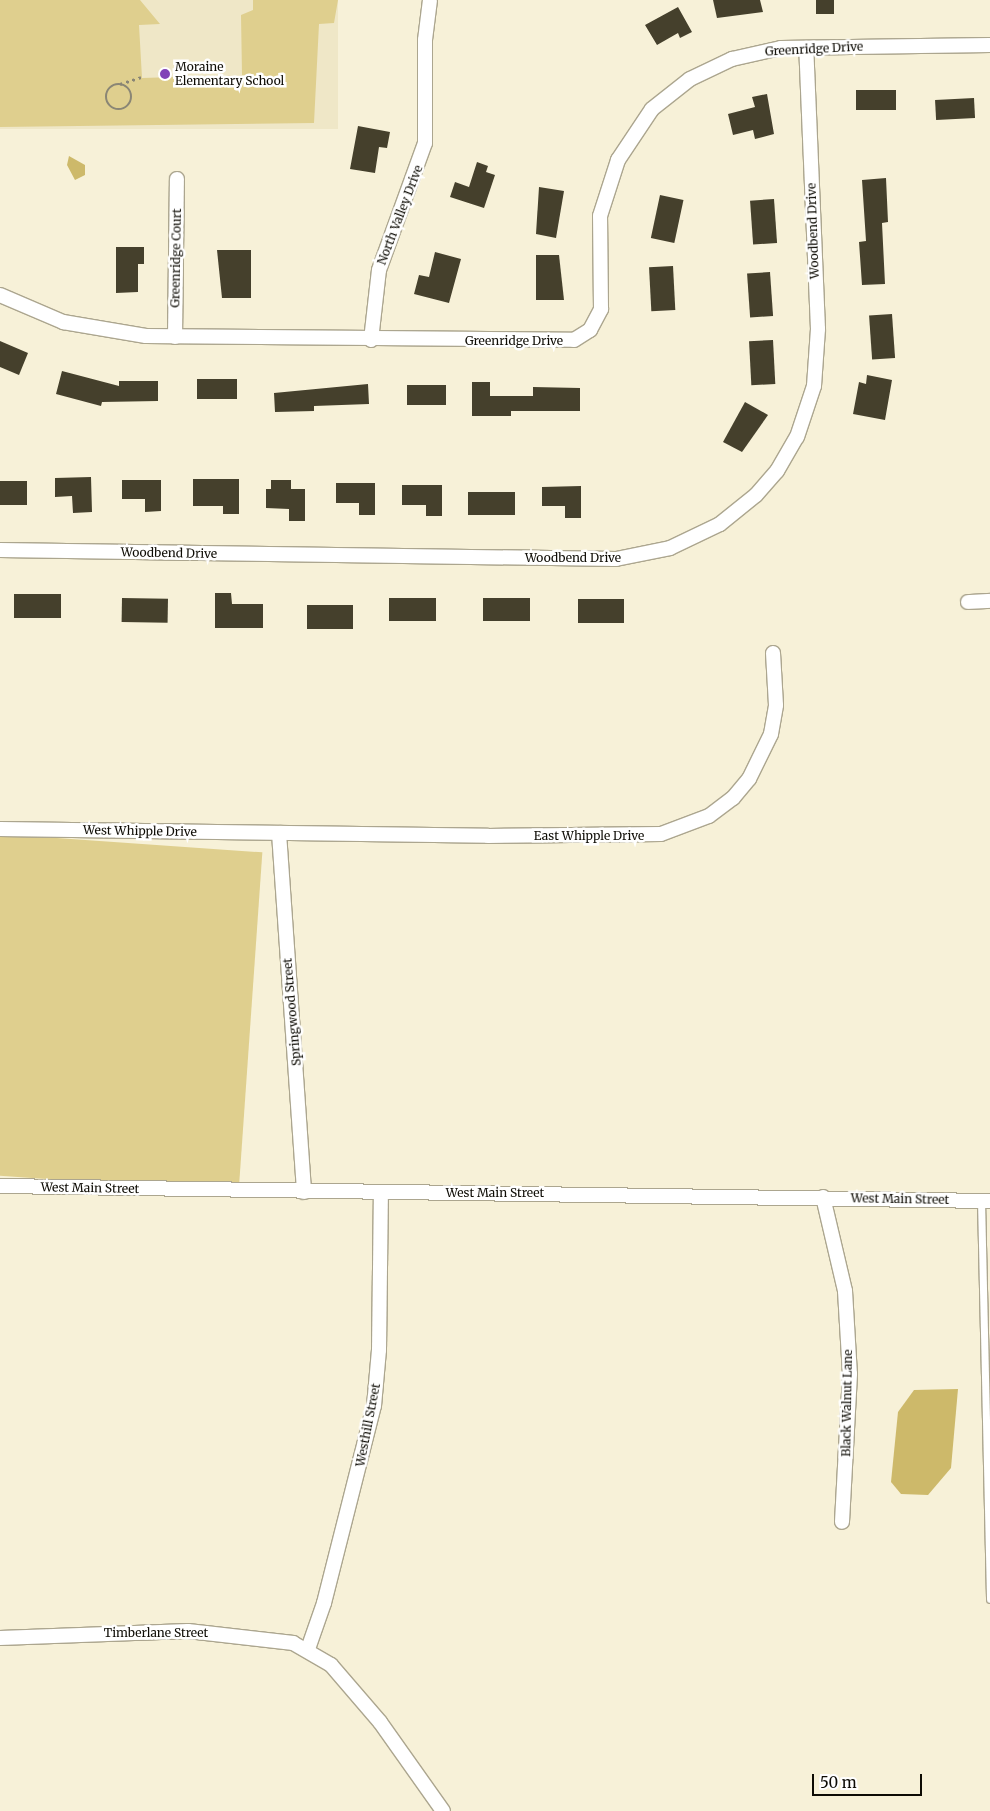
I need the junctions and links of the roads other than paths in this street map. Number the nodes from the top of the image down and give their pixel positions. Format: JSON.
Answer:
{"nodes":[{"id":1,"x":430,"y":0,"type":"edge"},
{"id":2,"x":990,"y":45,"type":"edge"},
{"id":3,"x":806,"y":48,"type":"junction"},
{"id":4,"x":177,"y":179,"type":"dead end"},
{"id":5,"x":0,"y":294,"type":"edge"},
{"id":6,"x":175,"y":337,"type":"junction"},
{"id":7,"x":371,"y":340,"type":"junction"},
{"id":8,"x":0,"y":550,"type":"edge"},
{"id":9,"x":990,"y":601,"type":"edge"},
{"id":10,"x":968,"y":602,"type":"dead end"},
{"id":11,"x":773,"y":653,"type":"dead end"},
{"id":12,"x":0,"y":829,"type":"edge"},
{"id":13,"x":279,"y":833,"type":"junction"},
{"id":14,"x":0,"y":1186,"type":"edge"},
{"id":15,"x":304,"y":1192,"type":"junction"},
{"id":16,"x":381,"y":1193,"type":"junction"},
{"id":17,"x":823,"y":1197,"type":"junction"},
{"id":18,"x":986,"y":1200,"type":"edge"},
{"id":19,"x":842,"y":1522,"type":"dead end"},
{"id":20,"x":990,"y":1599,"type":"edge"},
{"id":21,"x":0,"y":1638,"type":"edge"},
{"id":22,"x":308,"y":1649,"type":"junction"},
{"id":23,"x":443,"y":1811,"type":"edge"}],
"edges":[{"from":1,"to":7,"type":"street","name":"North Valley Drive"},
{"from":2,"to":3,"type":"street","name":"Greenridge Drive"},
{"from":3,"to":7,"type":"street","name":"Greenridge Drive"},
{"from":3,"to":8,"type":"street","name":"Woodbend Drive"},
{"from":4,"to":6,"type":"street","name":"Greenridge Court"},
{"from":5,"to":6,"type":"street","name":"Greenridge Drive"},
{"from":6,"to":7,"type":"street","name":"Greenridge Drive"},
{"from":9,"to":10,"type":"street"},
{"from":11,"to":13,"type":"street","name":"East Whipple Drive"},
{"from":12,"to":13,"type":"street","name":"West Whipple Drive"},
{"from":13,"to":15,"type":"street","name":"Springwood Street"},
{"from":14,"to":15,"type":"street","name":"West Main Street"},
{"from":15,"to":16,"type":"street","name":"West Main Street"},
{"from":16,"to":17,"type":"street","name":"West Main Street"},
{"from":16,"to":22,"type":"street","name":"Westhill Street"},
{"from":17,"to":18,"type":"street","name":"West Main Street"},
{"from":17,"to":19,"type":"street","name":"Black Walnut Lane"},
{"from":18,"to":20,"type":"lane"},
{"from":21,"to":22,"type":"street","name":"Timberlane Street"},
{"from":22,"to":23,"type":"street","name":"Timberlane Street"}]}
